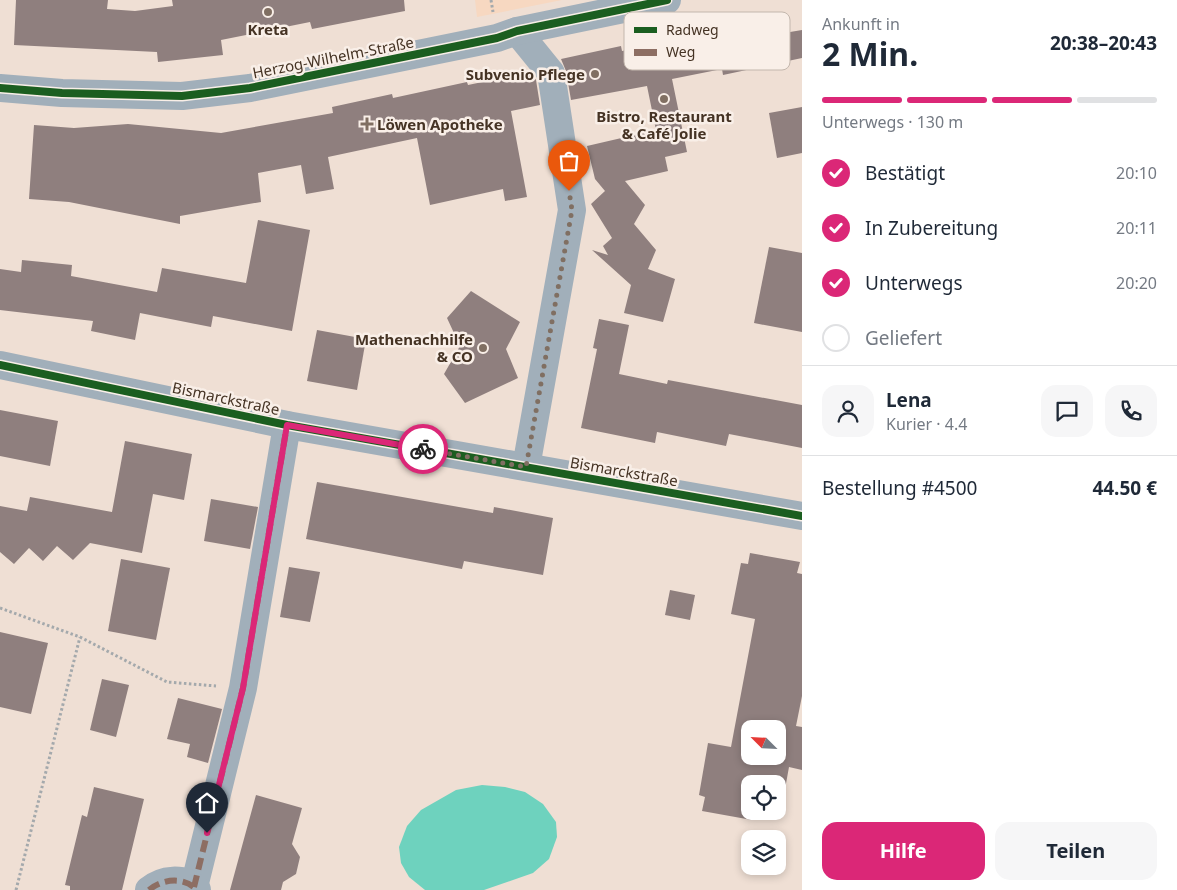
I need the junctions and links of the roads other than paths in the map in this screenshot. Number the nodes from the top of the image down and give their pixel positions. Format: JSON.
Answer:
{"nodes":[{"id":1,"x":667,"y":0,"type":"edge"},
{"id":2,"x":517,"y":31,"type":"junction"},
{"id":3,"x":0,"y":88,"type":"edge"},
{"id":4,"x":0,"y":365,"type":"edge"},
{"id":5,"x":287,"y":425,"type":"junction"},
{"id":6,"x":526,"y":467,"type":"junction"},
{"id":7,"x":802,"y":516,"type":"edge"},
{"id":8,"x":195,"y":888,"type":"edge"},
{"id":9,"x":149,"y":890,"type":"edge"}],
"edges":[{"from":1,"to":2,"type":"street","name":"Herzog-Wilhelm-Straße"},
{"from":2,"to":3,"type":"street","name":"Herzog-Wilhelm-Straße"},
{"from":2,"to":6,"type":"street"},
{"from":4,"to":5,"type":"street","name":"Bismarckstraße"},
{"from":5,"to":6,"type":"street","name":"Bismarckstraße"},
{"from":5,"to":8,"type":"street"},
{"from":6,"to":7,"type":"street","name":"Bismarckstraße"},
{"from":8,"to":9,"type":"street"}]}
